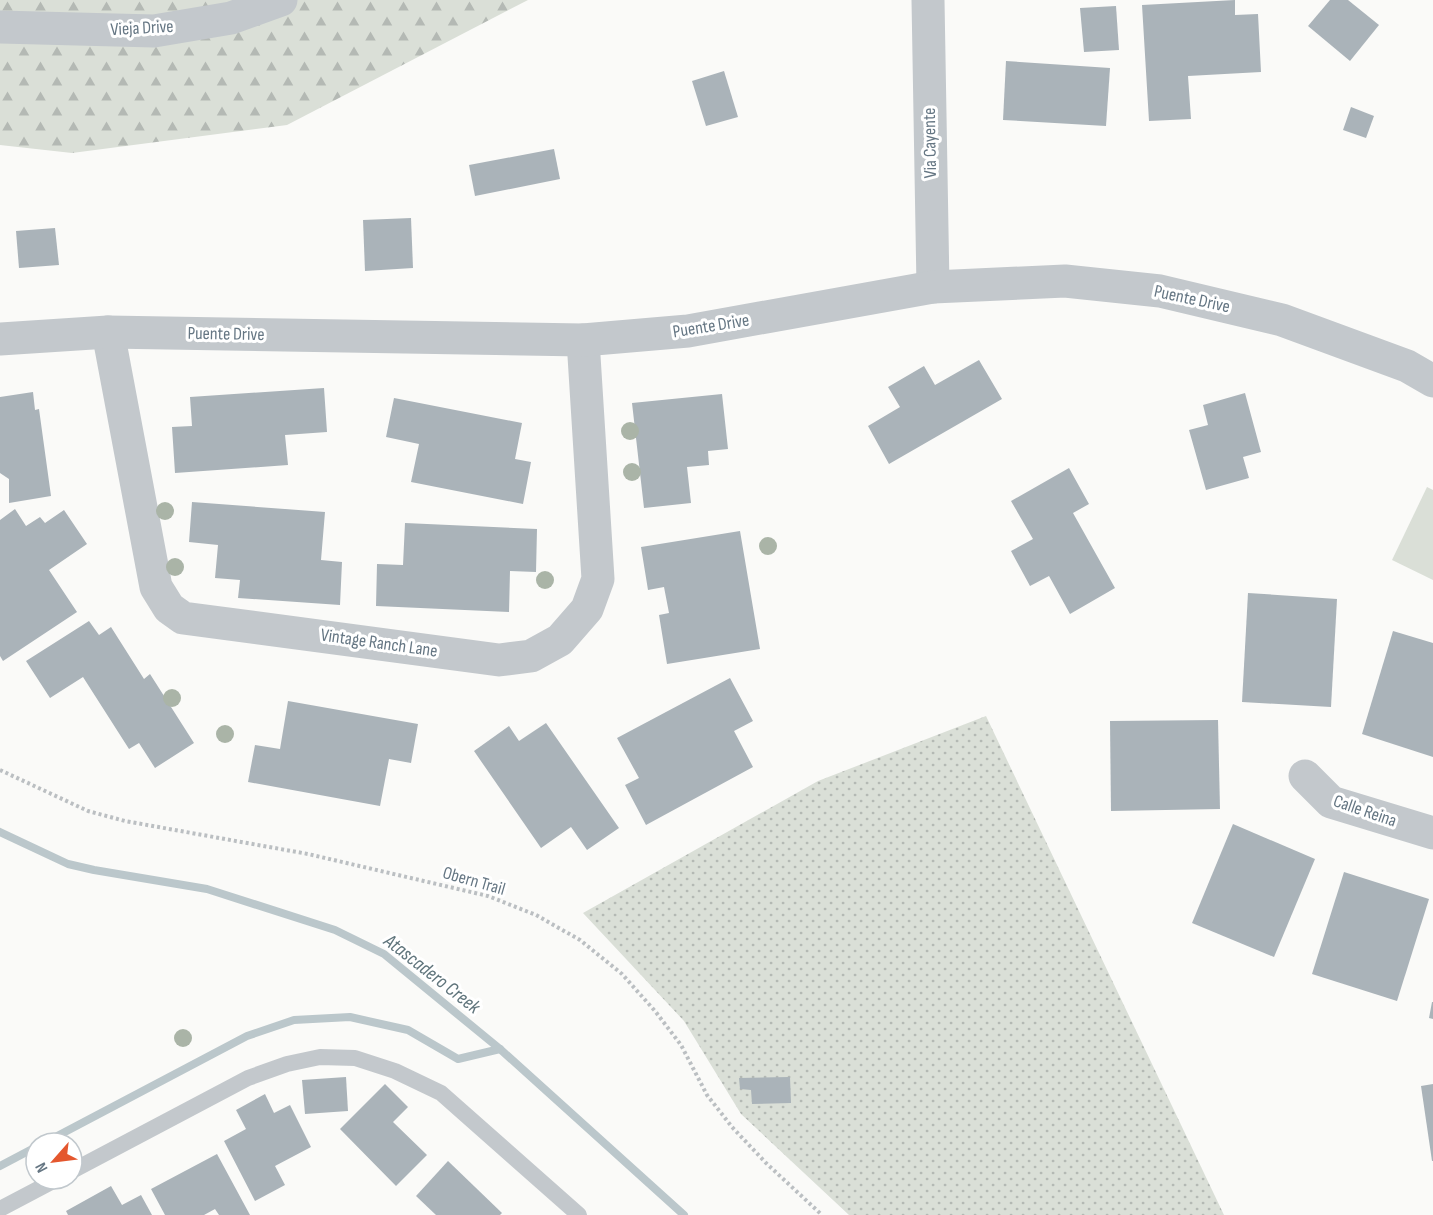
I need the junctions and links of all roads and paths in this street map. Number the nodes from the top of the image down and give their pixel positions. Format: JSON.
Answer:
{"nodes":[{"id":1,"x":281,"y":0,"type":"edge"},
{"id":2,"x":928,"y":0,"type":"edge"},
{"id":3,"x":0,"y":27,"type":"edge"},
{"id":4,"x":933,"y":287,"type":"junction"},
{"id":5,"x":108,"y":332,"type":"junction"},
{"id":6,"x":0,"y":339,"type":"edge"},
{"id":7,"x":583,"y":340,"type":"junction"},
{"id":8,"x":1420,"y":374,"type":"edge"},
{"id":9,"x":0,"y":770,"type":"edge"},
{"id":10,"x":1305,"y":776,"type":"dead end"},
{"id":11,"x":1433,"y":833,"type":"edge"},
{"id":12,"x":84,"y":1165,"type":"edge"},
{"id":13,"x":34,"y":1191,"type":"edge"},
{"id":14,"x":0,"y":1209,"type":"edge"},
{"id":15,"x":579,"y":1215,"type":"edge"},
{"id":16,"x":822,"y":1215,"type":"edge"}],
"edges":[{"from":1,"to":3,"type":"street","name":"Vieja Drive"},
{"from":2,"to":4,"type":"street","name":"Via Cayente"},
{"from":4,"to":7,"type":"street","name":"Puente Drive"},
{"from":4,"to":8,"type":"street","name":"Puente Drive"},
{"from":5,"to":6,"type":"street","name":"Puente Drive"},
{"from":5,"to":7,"type":"street","name":"Puente Drive"},
{"from":5,"to":7,"type":"street","name":"Vintage Ranch Lane"},
{"from":9,"to":16,"type":"path","name":"Obern Trail"},
{"from":10,"to":11,"type":"street","name":"Calle Reina"},
{"from":12,"to":15,"type":"lane"},
{"from":13,"to":14,"type":"lane"}]}
